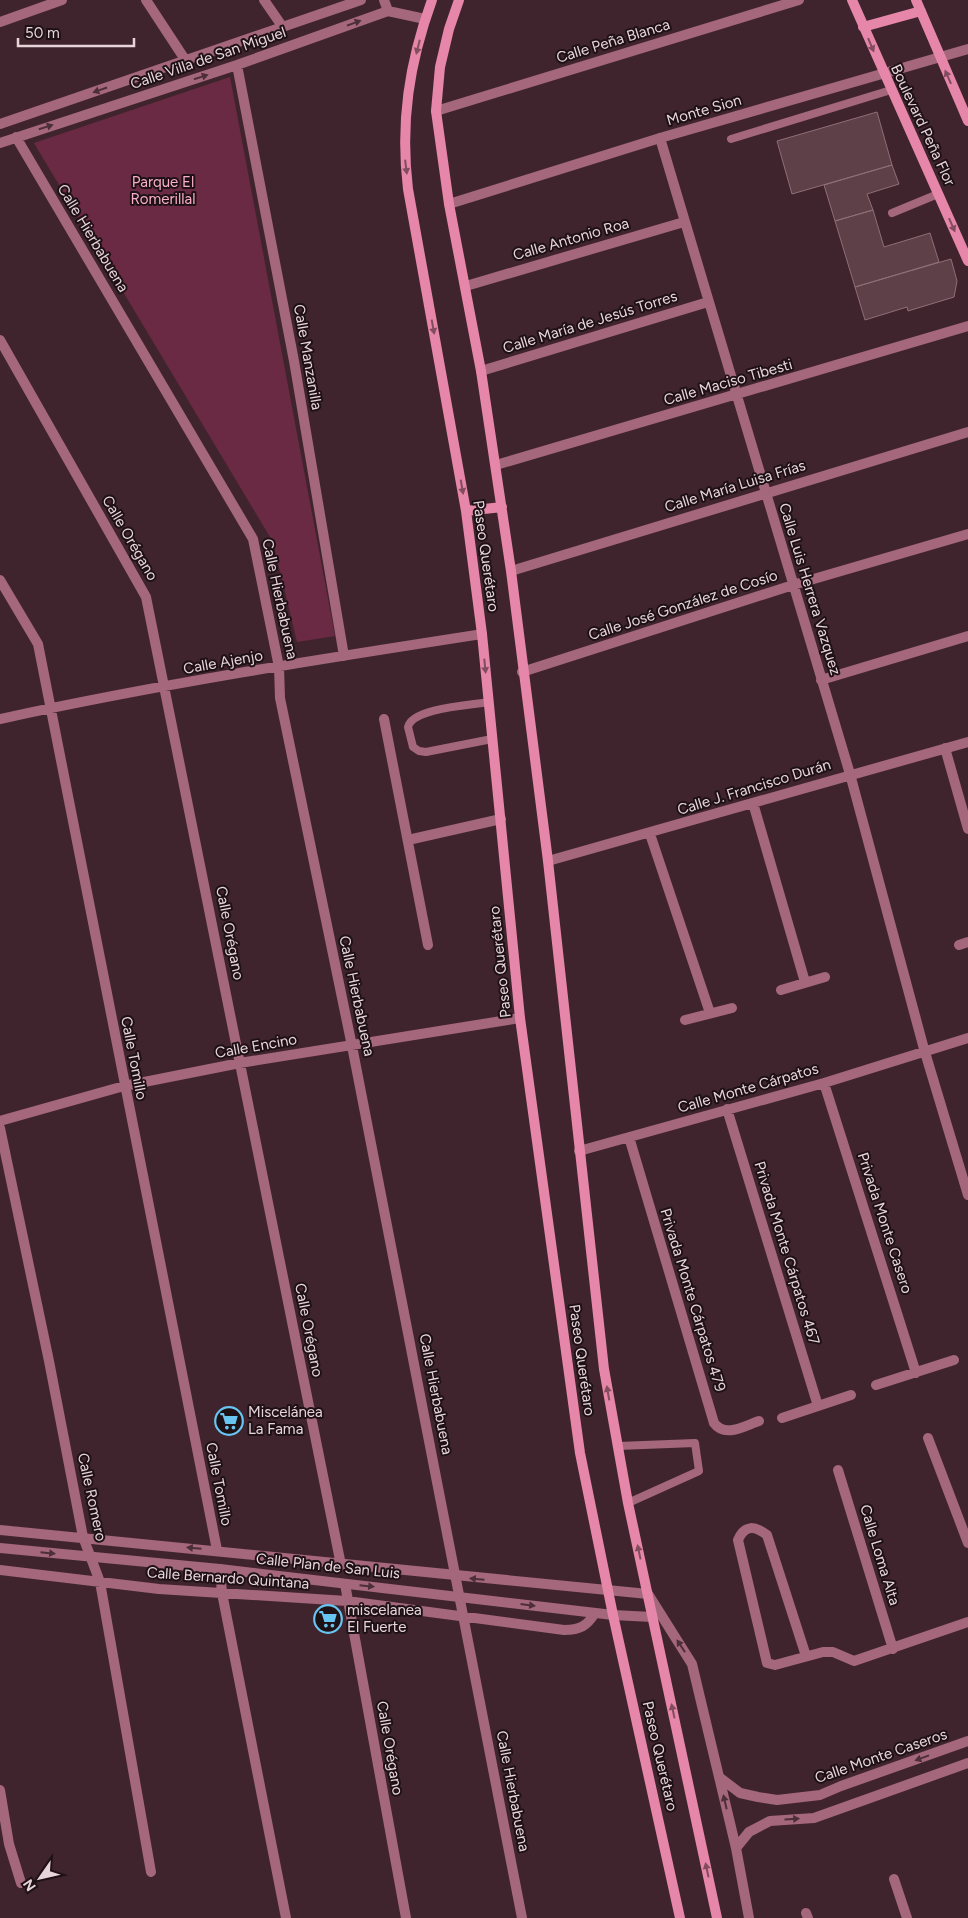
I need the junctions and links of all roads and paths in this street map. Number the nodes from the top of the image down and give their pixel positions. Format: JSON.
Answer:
{"nodes":[{"id":1,"x":62,"y":0,"type":"edge"},
{"id":2,"x":146,"y":0,"type":"edge"},
{"id":3,"x":264,"y":0,"type":"edge"},
{"id":4,"x":361,"y":0,"type":"edge"},
{"id":5,"x":384,"y":0,"type":"edge"},
{"id":6,"x":432,"y":0,"type":"edge"},
{"id":7,"x":459,"y":0,"type":"edge"},
{"id":8,"x":799,"y":0,"type":"edge"},
{"id":9,"x":852,"y":0,"type":"edge"},
{"id":10,"x":916,"y":0,"type":"edge"},
{"id":11,"x":388,"y":11,"type":"junction"},
{"id":12,"x":921,"y":11,"type":"junction"},
{"id":13,"x":425,"y":19,"type":"junction"},
{"id":14,"x":0,"y":22,"type":"edge"},
{"id":15,"x":282,"y":26,"type":"junction"},
{"id":16,"x":864,"y":27,"type":"junction"},
{"id":17,"x":968,"y":49,"type":"edge"},
{"id":18,"x":940,"y":57,"type":"junction"},
{"id":19,"x":186,"y":61,"type":"junction"},
{"id":20,"x":237,"y":65,"type":"junction"},
{"id":21,"x":883,"y":74,"type":"junction"},
{"id":22,"x":891,"y":90,"type":"junction"},
{"id":23,"x":436,"y":112,"type":"junction"},
{"id":24,"x":968,"y":121,"type":"edge"},
{"id":25,"x":0,"y":124,"type":"edge"},
{"id":26,"x":16,"y":137,"type":"junction"},
{"id":27,"x":660,"y":138,"type":"junction"},
{"id":28,"x":731,"y":138,"type":"dead end"},
{"id":29,"x":0,"y":143,"type":"edge"},
{"id":30,"x":938,"y":194,"type":"junction"},
{"id":31,"x":449,"y":204,"type":"junction"},
{"id":32,"x":892,"y":212,"type":"dead end"},
{"id":33,"x":684,"y":222,"type":"junction"},
{"id":34,"x":968,"y":261,"type":"edge"},
{"id":35,"x":466,"y":286,"type":"junction"},
{"id":36,"x":708,"y":302,"type":"junction"},
{"id":37,"x":968,"y":326,"type":"edge"},
{"id":38,"x":0,"y":340,"type":"edge"},
{"id":39,"x":481,"y":371,"type":"junction"},
{"id":40,"x":736,"y":396,"type":"junction"},
{"id":41,"x":968,"y":432,"type":"edge"},
{"id":42,"x":496,"y":464,"type":"junction"},
{"id":43,"x":766,"y":492,"type":"junction"},
{"id":44,"x":502,"y":506,"type":"junction"},
{"id":45,"x":466,"y":511,"type":"junction"},
{"id":46,"x":968,"y":534,"type":"edge"},
{"id":47,"x":511,"y":571,"type":"junction"},
{"id":48,"x":0,"y":580,"type":"edge"},
{"id":49,"x":793,"y":585,"type":"junction"},
{"id":50,"x":482,"y":634,"type":"junction"},
{"id":51,"x":968,"y":636,"type":"edge"},
{"id":52,"x":344,"y":656,"type":"junction"},
{"id":53,"x":279,"y":667,"type":"junction"},
{"id":54,"x":522,"y":672,"type":"junction"},
{"id":55,"x":821,"y":680,"type":"junction"},
{"id":56,"x":166,"y":688,"type":"junction"},
{"id":57,"x":489,"y":702,"type":"junction"},
{"id":58,"x":50,"y":708,"type":"junction"},
{"id":59,"x":0,"y":719,"type":"edge"},
{"id":60,"x":384,"y":719,"type":"dead end"},
{"id":61,"x":492,"y":739,"type":"junction"},
{"id":62,"x":968,"y":742,"type":"edge"},
{"id":63,"x":945,"y":748,"type":"junction"},
{"id":64,"x":850,"y":774,"type":"junction"},
{"id":65,"x":753,"y":803,"type":"junction"},
{"id":66,"x":501,"y":819,"type":"junction"},
{"id":67,"x":968,"y":829,"type":"edge"},
{"id":68,"x":650,"y":834,"type":"junction"},
{"id":69,"x":408,"y":840,"type":"junction"},
{"id":70,"x":548,"y":861,"type":"junction"},
{"id":71,"x":428,"y":945,"type":"dead end"},
{"id":72,"x":825,"y":977,"type":"dead end"},
{"id":73,"x":805,"y":982,"type":"junction"},
{"id":74,"x":781,"y":990,"type":"dead end"},
{"id":75,"x":732,"y":1008,"type":"dead end"},
{"id":76,"x":710,"y":1013,"type":"junction"},
{"id":77,"x":520,"y":1018,"type":"junction"},
{"id":78,"x":685,"y":1020,"type":"dead end"},
{"id":79,"x":968,"y":1038,"type":"edge"},
{"id":80,"x":352,"y":1046,"type":"junction"},
{"id":81,"x":924,"y":1050,"type":"junction"},
{"id":82,"x":240,"y":1063,"type":"junction"},
{"id":83,"x":824,"y":1082,"type":"junction"},
{"id":84,"x":124,"y":1086,"type":"junction"},
{"id":85,"x":727,"y":1109,"type":"junction"},
{"id":86,"x":0,"y":1120,"type":"edge"},
{"id":87,"x":0,"y":1128,"type":"edge"},
{"id":88,"x":629,"y":1137,"type":"junction"},
{"id":89,"x":579,"y":1151,"type":"junction"},
{"id":90,"x":968,"y":1195,"type":"edge"},
{"id":91,"x":954,"y":1360,"type":"dead end"},
{"id":92,"x":916,"y":1373,"type":"junction"},
{"id":93,"x":876,"y":1385,"type":"dead end"},
{"id":94,"x":851,"y":1395,"type":"dead end"},
{"id":95,"x":818,"y":1406,"type":"junction"},
{"id":96,"x":782,"y":1418,"type":"dead end"},
{"id":97,"x":759,"y":1421,"type":"dead end"},
{"id":98,"x":928,"y":1438,"type":"dead end"},
{"id":99,"x":618,"y":1446,"type":"junction"},
{"id":100,"x":838,"y":1470,"type":"dead end"},
{"id":101,"x":628,"y":1503,"type":"junction"},
{"id":102,"x":0,"y":1530,"type":"edge"},
{"id":103,"x":83,"y":1537,"type":"junction"},
{"id":104,"x":968,"y":1543,"type":"edge"},
{"id":105,"x":0,"y":1548,"type":"edge"},
{"id":106,"x":217,"y":1550,"type":"junction"},
{"id":107,"x":90,"y":1557,"type":"junction"},
{"id":108,"x":341,"y":1565,"type":"junction"},
{"id":109,"x":220,"y":1569,"type":"junction"},
{"id":110,"x":0,"y":1570,"type":"edge"},
{"id":111,"x":457,"y":1577,"type":"junction"},
{"id":112,"x":100,"y":1582,"type":"junction"},
{"id":113,"x":345,"y":1584,"type":"junction"},
{"id":114,"x":607,"y":1591,"type":"junction"},
{"id":115,"x":222,"y":1593,"type":"junction"},
{"id":116,"x":648,"y":1594,"type":"junction"},
{"id":117,"x":460,"y":1596,"type":"junction"},
{"id":118,"x":347,"y":1601,"type":"junction"},
{"id":119,"x":595,"y":1613,"type":"junction"},
{"id":120,"x":613,"y":1615,"type":"junction"},
{"id":121,"x":464,"y":1616,"type":"junction"},
{"id":122,"x":652,"y":1617,"type":"junction"},
{"id":123,"x":968,"y":1622,"type":"edge"},
{"id":124,"x":893,"y":1649,"type":"junction"},
{"id":125,"x":806,"y":1656,"type":"junction"},
{"id":126,"x":968,"y":1741,"type":"edge"},
{"id":127,"x":968,"y":1763,"type":"edge"},
{"id":128,"x":719,"y":1777,"type":"junction"},
{"id":129,"x":0,"y":1790,"type":"edge"},
{"id":130,"x":736,"y":1848,"type":"junction"},
{"id":131,"x":152,"y":1872,"type":"dead end"},
{"id":132,"x":894,"y":1879,"type":"dead end"},
{"id":133,"x":21,"y":1883,"type":"dead end"},
{"id":134,"x":286,"y":1918,"type":"edge"},
{"id":135,"x":406,"y":1918,"type":"edge"},
{"id":136,"x":522,"y":1918,"type":"edge"},
{"id":137,"x":680,"y":1918,"type":"edge"},
{"id":138,"x":717,"y":1918,"type":"edge"},
{"id":139,"x":749,"y":1918,"type":"edge"},
{"id":140,"x":907,"y":1918,"type":"edge"}],
"edges":[{"from":1,"to":14,"type":"street"},
{"from":2,"to":19,"type":"street"},
{"from":3,"to":15,"type":"street"},
{"from":4,"to":15,"type":"street","name":"Calle Villa de San Miguel"},
{"from":5,"to":11,"type":"street"},
{"from":6,"to":13,"type":"main road","name":"Paseo Querétaro"},
{"from":7,"to":23,"type":"main road","name":"Paseo Querétaro"},
{"from":8,"to":23,"type":"street","name":"Calle Peña Blanca"},
{"from":9,"to":16,"type":"main road","name":"Boulevard Peña Flor"},
{"from":10,"to":12,"type":"main road"},
{"from":11,"to":13,"type":"street"},
{"from":20,"to":11,"type":"street","name":"Calle Villa de San Miguel","one_way":true},
{"from":12,"to":16,"type":"main road"},
{"from":12,"to":18,"type":"main road"},
{"from":13,"to":45,"type":"main road","name":"Paseo Querétaro","one_way":true},
{"from":15,"to":19,"type":"street","name":"Calle Villa de San Miguel"},
{"from":16,"to":21,"type":"main road","name":"Boulevard Peña Flor","one_way":true},
{"from":17,"to":18,"type":"street","name":"Monte Sion"},
{"from":18,"to":21,"type":"street","name":"Monte Sion"},
{"from":24,"to":18,"type":"main road","one_way":true},
{"from":19,"to":25,"type":"street","name":"Calle Villa de San Miguel","one_way":true},
{"from":26,"to":20,"type":"street","name":"Calle Villa de San Miguel","one_way":true},
{"from":20,"to":52,"type":"street","name":"Calle Manzanilla"},
{"from":21,"to":22,"type":"main road","name":"Boulevard Peña Flor"},
{"from":21,"to":27,"type":"street","name":"Monte Sion"},
{"from":22,"to":28,"type":"lane"},
{"from":22,"to":30,"type":"main road","name":"Boulevard Peña Flor"},
{"from":23,"to":31,"type":"main road","name":"Paseo Querétaro"},
{"from":26,"to":29,"type":"street","name":"Calle Villa de San Miguel"},
{"from":26,"to":53,"type":"street","name":"Calle Hierbabuena"},
{"from":27,"to":31,"type":"street","name":"Monte Sion"},
{"from":27,"to":33,"type":"street","name":"Calle Luis Herrera Vazquez"},
{"from":30,"to":32,"type":"lane"},
{"from":30,"to":34,"type":"main road","name":"Boulevard Peña Flor","one_way":true},
{"from":31,"to":35,"type":"main road","name":"Paseo Querétaro"},
{"from":33,"to":35,"type":"street","name":"Calle Antonio Roa"},
{"from":33,"to":36,"type":"street","name":"Calle Luis Herrera Vazquez"},
{"from":35,"to":39,"type":"main road","name":"Paseo Querétaro"},
{"from":36,"to":39,"type":"street","name":"Calle María de Jesús Torres"},
{"from":36,"to":40,"type":"street","name":"Calle Luis Herrera Vazquez"},
{"from":37,"to":40,"type":"street","name":"Calle Maciso Tibesti"},
{"from":38,"to":56,"type":"street","name":"Calle Orégano"},
{"from":39,"to":42,"type":"main road","name":"Paseo Querétaro"},
{"from":40,"to":42,"type":"street","name":"Calle Maciso Tibesti"},
{"from":40,"to":43,"type":"street","name":"Calle Luis Herrera Vazquez"},
{"from":41,"to":43,"type":"street","name":"Calle María Luisa Frías"},
{"from":42,"to":44,"type":"main road","name":"Paseo Querétaro"},
{"from":43,"to":47,"type":"street","name":"Calle María Luisa Frías"},
{"from":43,"to":49,"type":"street","name":"Calle Luis Herrera Vazquez"},
{"from":44,"to":45,"type":"main road"},
{"from":44,"to":47,"type":"main road","name":"Paseo Querétaro"},
{"from":45,"to":50,"type":"main road","name":"Paseo Querétaro"},
{"from":46,"to":49,"type":"street","name":"Calle José González de Cosío"},
{"from":47,"to":54,"type":"main road","name":"Paseo Querétaro"},
{"from":48,"to":58,"type":"street","name":"Calle Tomillo"},
{"from":49,"to":54,"type":"street","name":"Calle José González de Cosío"},
{"from":49,"to":55,"type":"street","name":"Calle Luis Herrera Vazquez"},
{"from":50,"to":52,"type":"street","name":"Calle Ajenjo"},
{"from":50,"to":57,"type":"main road","name":"Paseo Querétaro","one_way":true},
{"from":51,"to":55,"type":"street"},
{"from":52,"to":53,"type":"street","name":"Calle Ajenjo"},
{"from":53,"to":56,"type":"street","name":"Calle Ajenjo"},
{"from":53,"to":80,"type":"street","name":"Calle Hierbabuena"},
{"from":54,"to":70,"type":"main road","name":"Paseo Querétaro"},
{"from":55,"to":64,"type":"street","name":"Calle Luis Herrera Vazquez"},
{"from":56,"to":58,"type":"street","name":"Calle Ajenjo"},
{"from":56,"to":82,"type":"street","name":"Calle Orégano"},
{"from":57,"to":61,"type":"main road","name":"Paseo Querétaro"},
{"from":57,"to":61,"type":"lane"},
{"from":58,"to":59,"type":"street","name":"Calle Ajenjo"},
{"from":58,"to":84,"type":"street","name":"Calle Tomillo"},
{"from":60,"to":69,"type":"street"},
{"from":61,"to":66,"type":"main road","name":"Paseo Querétaro"},
{"from":62,"to":63,"type":"street","name":"Calle J. Francisco Durán"},
{"from":63,"to":64,"type":"street","name":"Calle J. Francisco Durán"},
{"from":63,"to":67,"type":"street"},
{"from":64,"to":65,"type":"street","name":"Calle J. Francisco Durán"},
{"from":64,"to":81,"type":"street","name":"Calle Luis Herrera Vazquez"},
{"from":65,"to":68,"type":"street","name":"Calle J. Francisco Durán"},
{"from":65,"to":73,"type":"street"},
{"from":66,"to":69,"type":"street"},
{"from":66,"to":77,"type":"main road","name":"Paseo Querétaro"},
{"from":68,"to":70,"type":"street","name":"Calle J. Francisco Durán"},
{"from":68,"to":76,"type":"street"},
{"from":69,"to":71,"type":"street"},
{"from":70,"to":89,"type":"main road","name":"Paseo Querétaro"},
{"from":72,"to":73,"type":"street"},
{"from":73,"to":74,"type":"street"},
{"from":75,"to":76,"type":"street"},
{"from":76,"to":78,"type":"street"},
{"from":77,"to":80,"type":"street","name":"Calle Encino"},
{"from":77,"to":114,"type":"main road","name":"Paseo Querétaro"},
{"from":79,"to":81,"type":"street","name":"Calle Monte Cárpatos"},
{"from":80,"to":82,"type":"street","name":"Calle Encino"},
{"from":80,"to":111,"type":"street","name":"Calle Hierbabuena"},
{"from":81,"to":83,"type":"street","name":"Calle Monte Cárpatos"},
{"from":81,"to":90,"type":"street"},
{"from":82,"to":84,"type":"street","name":"Calle Encino"},
{"from":82,"to":108,"type":"street","name":"Calle Orégano"},
{"from":83,"to":85,"type":"street","name":"Calle Monte Cárpatos"},
{"from":83,"to":92,"type":"street","name":"Privada Monte Casero"},
{"from":84,"to":86,"type":"street","name":"Calle Encino"},
{"from":84,"to":106,"type":"street","name":"Calle Tomillo"},
{"from":85,"to":88,"type":"street","name":"Calle Monte Cárpatos"},
{"from":85,"to":95,"type":"street","name":"Privada Monte Cárpatos 467"},
{"from":87,"to":103,"type":"street","name":"Calle Romero"},
{"from":88,"to":89,"type":"street","name":"Calle Monte Cárpatos"},
{"from":88,"to":97,"type":"street","name":"Privada Monte Cárpatos 479"},
{"from":99,"to":89,"type":"main road","name":"Paseo Querétaro","one_way":true},
{"from":91,"to":92,"type":"street"},
{"from":92,"to":93,"type":"street"},
{"from":94,"to":95,"type":"street"},
{"from":95,"to":96,"type":"street"},
{"from":98,"to":104,"type":"street"},
{"from":99,"to":101,"type":"main road","name":"Paseo Querétaro"},
{"from":99,"to":101,"type":"lane"},
{"from":100,"to":124,"type":"street","name":"Calle Loma Alta"},
{"from":116,"to":101,"type":"main road","name":"Paseo Querétaro","one_way":true},
{"from":102,"to":103,"type":"street","name":"Calle Plan de San Luis"},
{"from":106,"to":103,"type":"street","name":"Calle Plan de San Luis","one_way":true},
{"from":103,"to":107,"type":"street","name":"Calle Romero"},
{"from":105,"to":107,"type":"street","name":"Calle Plan de San Luis","one_way":true},
{"from":106,"to":108,"type":"street","name":"Calle Plan de San Luis"},
{"from":107,"to":109,"type":"street","name":"Calle Plan de San Luis"},
{"from":107,"to":112,"type":"street","name":"Calle Romero"},
{"from":108,"to":111,"type":"street","name":"Calle Plan de San Luis"},
{"from":109,"to":113,"type":"street","name":"Calle Plan de San Luis"},
{"from":109,"to":115,"type":"street"},
{"from":110,"to":112,"type":"street","name":"Calle Bernardo Quintana"},
{"from":114,"to":111,"type":"street","name":"Calle Plan de San Luis","one_way":true},
{"from":111,"to":117,"type":"street","name":"Calle Hierbabuena"},
{"from":112,"to":115,"type":"street","name":"Calle Bernardo Quintana"},
{"from":112,"to":131,"type":"street","name":"Calle Romero"},
{"from":113,"to":117,"type":"street","name":"Calle Plan de San Luis","one_way":true},
{"from":113,"to":118,"type":"street","name":"Calle Orégano"},
{"from":114,"to":116,"type":"street","name":"Calle Plan de San Luis"},
{"from":114,"to":120,"type":"main road","name":"Paseo Querétaro"},
{"from":115,"to":118,"type":"street","name":"Calle Bernardo Quintana"},
{"from":115,"to":134,"type":"street"},
{"from":116,"to":122,"type":"main road","name":"Paseo Querétaro"},
{"from":128,"to":116,"type":"street","one_way":true},
{"from":117,"to":119,"type":"street","name":"Calle Plan de San Luis","one_way":true},
{"from":117,"to":121,"type":"street","name":"Calle Hierbabuena"},
{"from":118,"to":121,"type":"street","name":"Calle Bernardo Quintana"},
{"from":118,"to":135,"type":"street","name":"Calle Orégano"},
{"from":119,"to":120,"type":"street","name":"Calle Plan de San Luis"},
{"from":119,"to":121,"type":"street","name":"Calle Bernardo Quintana"},
{"from":120,"to":122,"type":"street","name":"Calle Plan de San Luis"},
{"from":120,"to":137,"type":"main road","name":"Paseo Querétaro"},
{"from":121,"to":136,"type":"street","name":"Calle Hierbabuena"},
{"from":138,"to":122,"type":"main road","name":"Paseo Querétaro","one_way":true},
{"from":123,"to":124,"type":"street"},
{"from":124,"to":125,"type":"street"},
{"from":125,"to":125,"type":"street"},
{"from":126,"to":128,"type":"street","name":"Calle Monte Caseros","one_way":true},
{"from":130,"to":127,"type":"street","one_way":true},
{"from":130,"to":128,"type":"street","one_way":true},
{"from":129,"to":133,"type":"street"},
{"from":130,"to":139,"type":"street"},
{"from":132,"to":140,"type":"street"}]}
